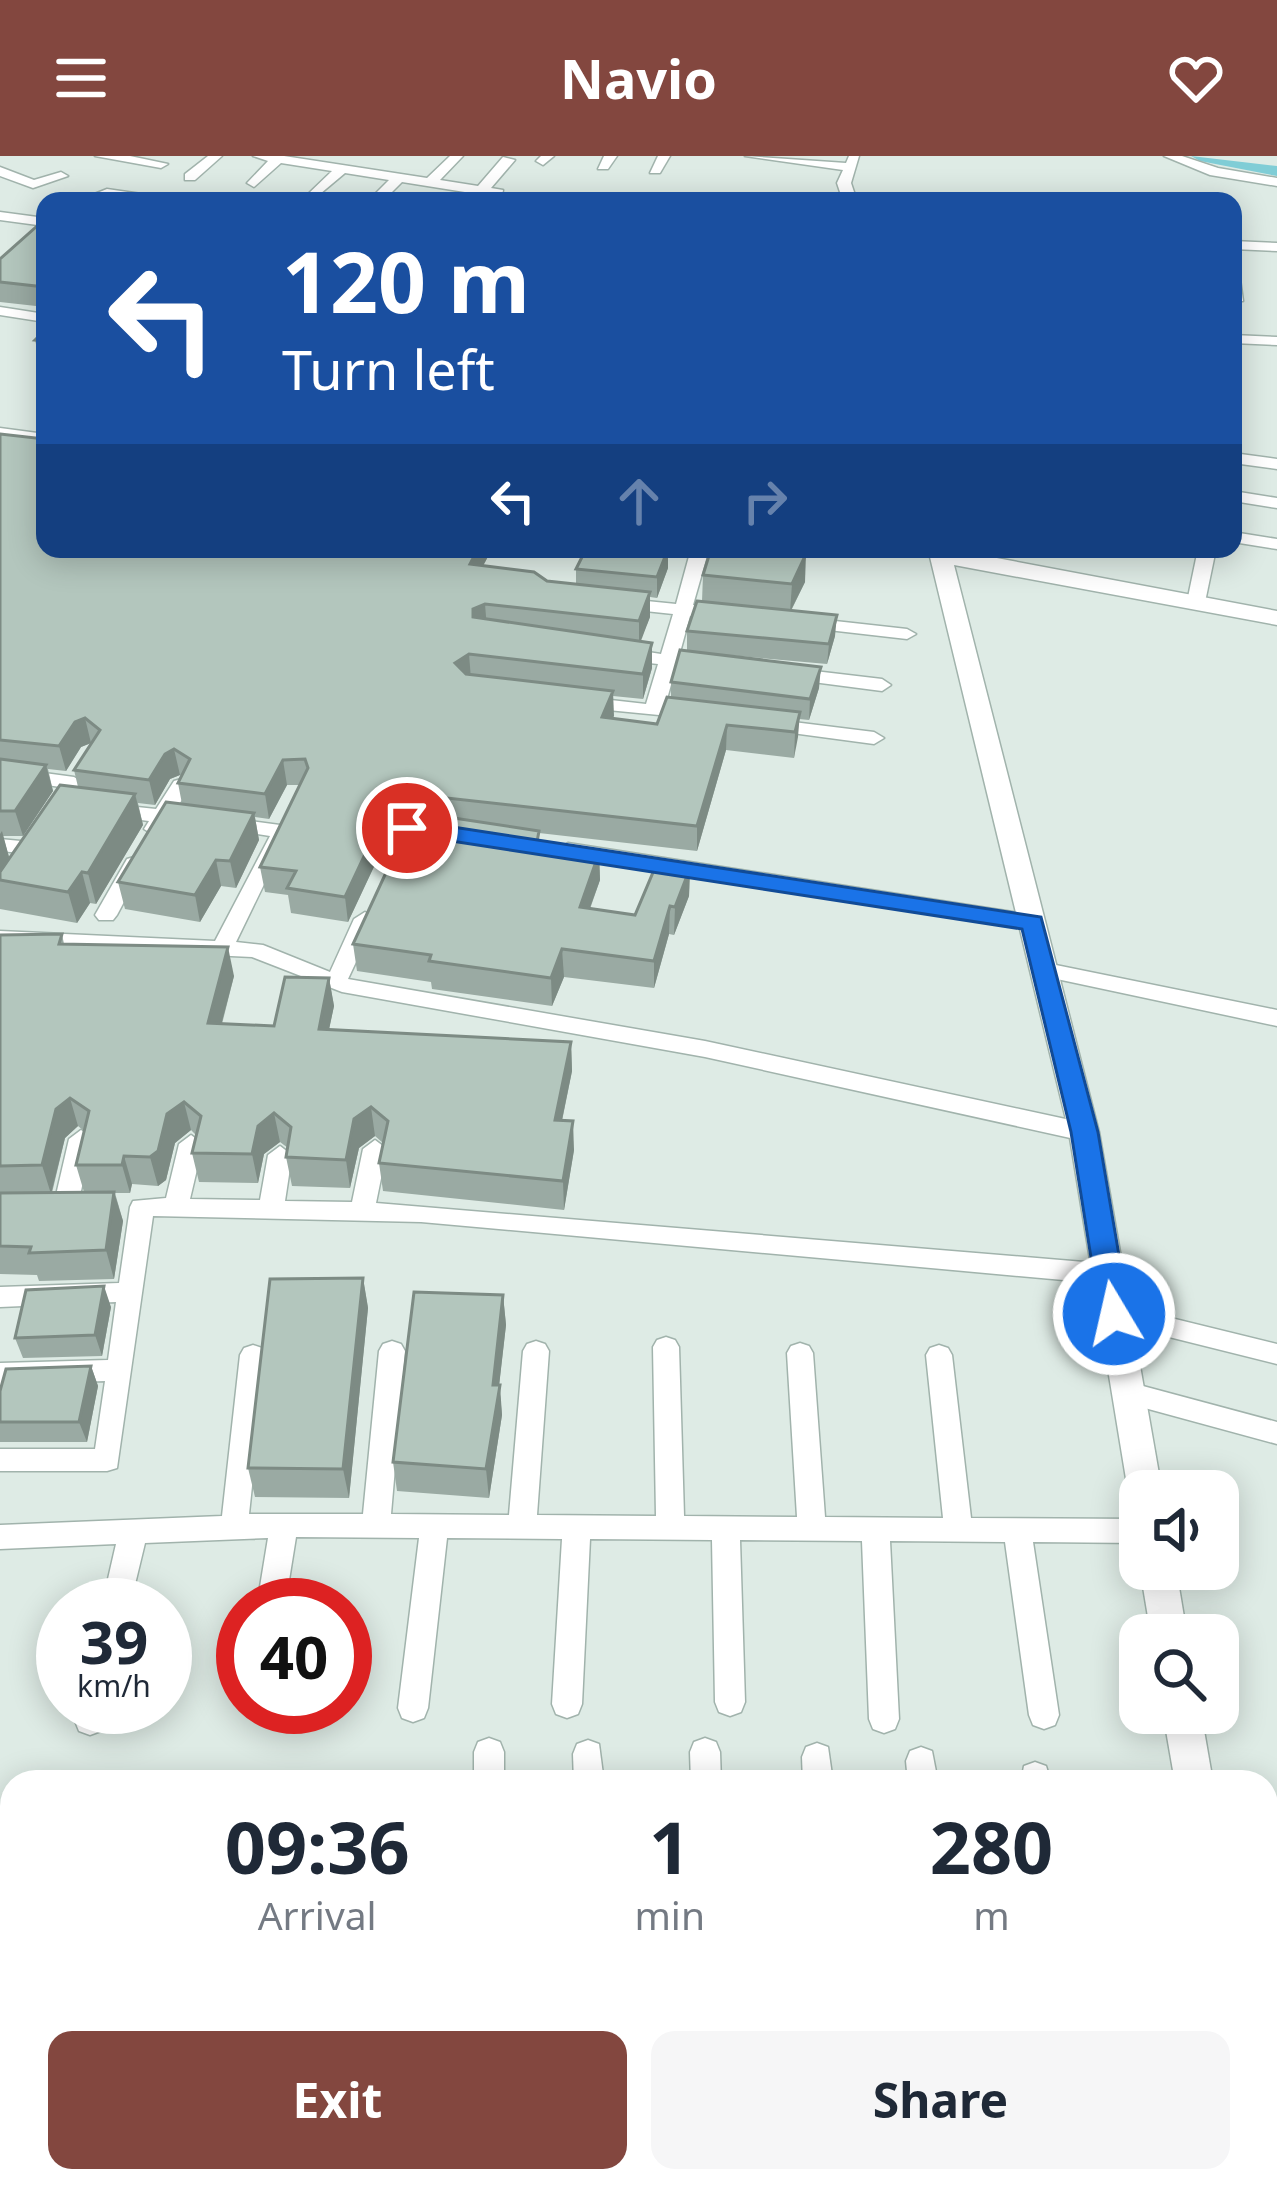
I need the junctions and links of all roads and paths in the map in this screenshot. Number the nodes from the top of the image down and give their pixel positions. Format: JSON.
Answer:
{"nodes":[{"id":1,"x":100,"y":156,"type":"edge"},
{"id":2,"x":216,"y":156,"type":"edge"},
{"id":3,"x":260,"y":156,"type":"edge"},
{"id":4,"x":388,"y":156,"type":"edge"},
{"id":5,"x":457,"y":156,"type":"edge"},
{"id":6,"x":664,"y":156,"type":"edge"},
{"id":7,"x":751,"y":156,"type":"edge"},
{"id":8,"x":1170,"y":156,"type":"edge"},
{"id":9,"x":273,"y":158,"type":"edge"},
{"id":10,"x":508,"y":160,"type":"dead end"},
{"id":11,"x":326,"y":161,"type":"edge"},
{"id":12,"x":851,"y":162,"type":"edge"},
{"id":13,"x":161,"y":164,"type":"dead end"},
{"id":14,"x":342,"y":169,"type":"junction"},
{"id":15,"x":655,"y":170,"type":"dead end"},
{"id":16,"x":0,"y":171,"type":"edge"},
{"id":17,"x":370,"y":173,"type":"junction"},
{"id":18,"x":61,"y":176,"type":"dead end"},
{"id":19,"x":190,"y":177,"type":"dead end"},
{"id":20,"x":399,"y":178,"type":"junction"},
{"id":21,"x":430,"y":182,"type":"junction"},
{"id":22,"x":1277,"y":182,"type":"edge"},
{"id":23,"x":254,"y":183,"type":"dead end"},
{"id":24,"x":457,"y":186,"type":"junction"},
{"id":25,"x":317,"y":192,"type":"edge"},
{"id":26,"x":384,"y":192,"type":"edge"},
{"id":27,"x":451,"y":192,"type":"edge"},
{"id":28,"x":478,"y":192,"type":"edge"},
{"id":29,"x":490,"y":192,"type":"edge"},
{"id":30,"x":850,"y":192,"type":"edge"},
{"id":31,"x":0,"y":215,"type":"edge"},
{"id":32,"x":36,"y":221,"type":"edge"},
{"id":33,"x":1242,"y":245,"type":"edge"},
{"id":34,"x":1277,"y":247,"type":"edge"},
{"id":35,"x":0,"y":311,"type":"edge"},
{"id":36,"x":36,"y":317,"type":"edge"},
{"id":37,"x":1242,"y":339,"type":"edge"},
{"id":38,"x":1277,"y":341,"type":"edge"},
{"id":39,"x":0,"y":433,"type":"edge"},
{"id":40,"x":36,"y":439,"type":"edge"},
{"id":41,"x":1242,"y":459,"type":"edge"},
{"id":42,"x":1277,"y":464,"type":"edge"},
{"id":43,"x":1242,"y":497,"type":"edge"},
{"id":44,"x":1277,"y":503,"type":"edge"},
{"id":45,"x":1242,"y":538,"type":"edge"},
{"id":46,"x":1277,"y":544,"type":"edge"},
{"id":47,"x":697,"y":558,"type":"edge"},
{"id":48,"x":935,"y":558,"type":"edge"},
{"id":49,"x":957,"y":558,"type":"edge"},
{"id":50,"x":1024,"y":558,"type":"edge"},
{"id":51,"x":1205,"y":558,"type":"edge"},
{"id":52,"x":1198,"y":594,"type":"junction"},
{"id":53,"x":592,"y":600,"type":"edge"},
{"id":54,"x":1277,"y":600,"type":"edge"},
{"id":55,"x":680,"y":609,"type":"junction"},
{"id":56,"x":748,"y":616,"type":"edge"},
{"id":57,"x":1277,"y":618,"type":"edge"},
{"id":58,"x":794,"y":621,"type":"edge"},
{"id":59,"x":907,"y":634,"type":"dead end"},
{"id":60,"x":599,"y":652,"type":"edge"},
{"id":61,"x":667,"y":660,"type":"junction"},
{"id":62,"x":739,"y":668,"type":"edge"},
{"id":63,"x":763,"y":671,"type":"edge"},
{"id":64,"x":882,"y":685,"type":"dead end"},
{"id":65,"x":562,"y":700,"type":"edge"},
{"id":66,"x":654,"y":711,"type":"junction"},
{"id":67,"x":720,"y":719,"type":"edge"},
{"id":68,"x":742,"y":722,"type":"edge"},
{"id":69,"x":874,"y":738,"type":"dead end"},
{"id":70,"x":0,"y":773,"type":"edge"},
{"id":71,"x":181,"y":785,"type":"edge"},
{"id":72,"x":60,"y":804,"type":"junction"},
{"id":73,"x":162,"y":816,"type":"junction"},
{"id":74,"x":0,"y":845,"type":"edge"},
{"id":75,"x":545,"y":847,"type":"edge"},
{"id":76,"x":371,"y":905,"type":"edge"},
{"id":77,"x":106,"y":914,"type":"dead end"},
{"id":78,"x":1032,"y":922,"type":"junction"},
{"id":79,"x":0,"y":938,"type":"edge"},
{"id":80,"x":223,"y":946,"type":"junction"},
{"id":81,"x":1046,"y":970,"type":"junction"},
{"id":82,"x":335,"y":982,"type":"junction"},
{"id":83,"x":1277,"y":1018,"type":"edge"},
{"id":84,"x":1084,"y":1132,"type":"junction"},
{"id":85,"x":80,"y":1139,"type":"edge"},
{"id":86,"x":191,"y":1144,"type":"edge"},
{"id":87,"x":375,"y":1148,"type":"dead end"},
{"id":88,"x":280,"y":1155,"type":"dead end"},
{"id":89,"x":64,"y":1208,"type":"edge"},
{"id":90,"x":176,"y":1208,"type":"junction"},
{"id":91,"x":271,"y":1209,"type":"junction"},
{"id":92,"x":362,"y":1211,"type":"junction"},
{"id":93,"x":1108,"y":1274,"type":"junction"},
{"id":94,"x":130,"y":1292,"type":"junction"},
{"id":95,"x":0,"y":1297,"type":"edge"},
{"id":96,"x":1114,"y":1314,"type":"junction"},
{"id":97,"x":666,"y":1347,"type":"dead end"},
{"id":98,"x":392,"y":1351,"type":"dead end"},
{"id":99,"x":536,"y":1351,"type":"dead end"},
{"id":100,"x":800,"y":1353,"type":"dead end"},
{"id":101,"x":1277,"y":1354,"type":"edge"},
{"id":102,"x":253,"y":1355,"type":"dead end"},
{"id":103,"x":939,"y":1355,"type":"dead end"},
{"id":104,"x":119,"y":1370,"type":"junction"},
{"id":105,"x":0,"y":1374,"type":"edge"},
{"id":106,"x":1128,"y":1393,"type":"junction"},
{"id":107,"x":1277,"y":1433,"type":"edge"},
{"id":108,"x":0,"y":1460,"type":"edge"},
{"id":109,"x":1141,"y":1470,"type":"edge"},
{"id":110,"x":284,"y":1525,"type":"junction"},
{"id":111,"x":376,"y":1526,"type":"junction"},
{"id":112,"x":434,"y":1526,"type":"junction"},
{"id":113,"x":522,"y":1527,"type":"junction"},
{"id":114,"x":578,"y":1527,"type":"junction"},
{"id":115,"x":234,"y":1528,"type":"junction"},
{"id":116,"x":670,"y":1528,"type":"junction"},
{"id":117,"x":726,"y":1528,"type":"junction"},
{"id":118,"x":812,"y":1528,"type":"junction"},
{"id":119,"x":874,"y":1529,"type":"junction"},
{"id":120,"x":958,"y":1530,"type":"junction"},
{"id":121,"x":1017,"y":1530,"type":"junction"},
{"id":122,"x":1119,"y":1532,"type":"edge"},
{"id":123,"x":133,"y":1533,"type":"junction"},
{"id":124,"x":0,"y":1537,"type":"edge"},
{"id":125,"x":122,"y":1578,"type":"edge"},
{"id":126,"x":275,"y":1578,"type":"edge"},
{"id":127,"x":730,"y":1702,"type":"dead end"},
{"id":128,"x":567,"y":1704,"type":"dead end"},
{"id":129,"x":413,"y":1708,"type":"dead end"},
{"id":130,"x":1044,"y":1715,"type":"dead end"},
{"id":131,"x":884,"y":1719,"type":"dead end"},
{"id":132,"x":1186,"y":1734,"type":"edge"},
{"id":133,"x":1192,"y":1770,"type":"edge"}],
"edges":[{"from":1,"to":13,"type":"street"},
{"from":2,"to":19,"type":"street"},
{"from":3,"to":9,"type":"street"},
{"from":4,"to":17,"type":"street"},
{"from":5,"to":21,"type":"street"},
{"from":6,"to":15,"type":"street"},
{"from":7,"to":12,"type":"street"},
{"from":8,"to":22,"type":"street"},
{"from":9,"to":11,"type":"street"},
{"from":9,"to":23,"type":"street"},
{"from":10,"to":29,"type":"street"},
{"from":11,"to":14,"type":"street"},
{"from":12,"to":30,"type":"street"},
{"from":14,"to":17,"type":"street"},
{"from":14,"to":25,"type":"street"},
{"from":16,"to":18,"type":"street"},
{"from":17,"to":20,"type":"street"},
{"from":20,"to":21,"type":"street"},
{"from":20,"to":26,"type":"street"},
{"from":21,"to":24,"type":"street"},
{"from":24,"to":27,"type":"street"},
{"from":24,"to":28,"type":"street"},
{"from":31,"to":32,"type":"street"},
{"from":33,"to":34,"type":"street"},
{"from":35,"to":36,"type":"street"},
{"from":37,"to":38,"type":"street"},
{"from":39,"to":40,"type":"street"},
{"from":41,"to":42,"type":"street"},
{"from":43,"to":44,"type":"street"},
{"from":45,"to":46,"type":"street"},
{"from":47,"to":55,"type":"street"},
{"from":48,"to":78,"type":"street"},
{"from":49,"to":52,"type":"street"},
{"from":50,"to":52,"type":"street"},
{"from":51,"to":52,"type":"street"},
{"from":52,"to":54,"type":"street"},
{"from":52,"to":57,"type":"street"},
{"from":53,"to":55,"type":"street"},
{"from":55,"to":56,"type":"street"},
{"from":55,"to":61,"type":"street"},
{"from":58,"to":59,"type":"street"},
{"from":60,"to":61,"type":"street"},
{"from":61,"to":62,"type":"street"},
{"from":61,"to":66,"type":"street"},
{"from":63,"to":64,"type":"street"},
{"from":65,"to":66,"type":"street"},
{"from":66,"to":67,"type":"street"},
{"from":68,"to":69,"type":"street"},
{"from":70,"to":72,"type":"street"},
{"from":71,"to":73,"type":"street"},
{"from":72,"to":73,"type":"street"},
{"from":72,"to":74,"type":"street"},
{"from":73,"to":77,"type":"street"},
{"from":73,"to":80,"type":"street"},
{"from":75,"to":78,"type":"street"},
{"from":76,"to":82,"type":"street"},
{"from":78,"to":81,"type":"street"},
{"from":79,"to":80,"type":"street"},
{"from":80,"to":82,"type":"street"},
{"from":81,"to":83,"type":"street"},
{"from":81,"to":84,"type":"street"},
{"from":82,"to":84,"type":"street"},
{"from":84,"to":93,"type":"street"},
{"from":85,"to":89,"type":"street"},
{"from":86,"to":90,"type":"street"},
{"from":87,"to":92,"type":"street"},
{"from":88,"to":91,"type":"street"},
{"from":90,"to":91,"type":"street"},
{"from":90,"to":94,"type":"street"},
{"from":91,"to":92,"type":"street"},
{"from":92,"to":93,"type":"street"},
{"from":93,"to":96,"type":"street"},
{"from":94,"to":95,"type":"street"},
{"from":94,"to":104,"type":"street"},
{"from":96,"to":101,"type":"street"},
{"from":96,"to":106,"type":"street"},
{"from":97,"to":116,"type":"street"},
{"from":98,"to":111,"type":"street"},
{"from":99,"to":113,"type":"street"},
{"from":100,"to":118,"type":"street"},
{"from":102,"to":115,"type":"street"},
{"from":103,"to":120,"type":"street"},
{"from":104,"to":105,"type":"street"},
{"from":104,"to":108,"type":"street"},
{"from":106,"to":107,"type":"street"},
{"from":106,"to":109,"type":"street"},
{"from":110,"to":111,"type":"street"},
{"from":110,"to":115,"type":"street"},
{"from":110,"to":126,"type":"street"},
{"from":111,"to":112,"type":"street"},
{"from":112,"to":113,"type":"street"},
{"from":112,"to":129,"type":"street"},
{"from":113,"to":114,"type":"street"},
{"from":114,"to":116,"type":"street"},
{"from":114,"to":128,"type":"street"},
{"from":115,"to":123,"type":"street"},
{"from":116,"to":117,"type":"street"},
{"from":117,"to":118,"type":"street"},
{"from":117,"to":127,"type":"street"},
{"from":118,"to":119,"type":"street"},
{"from":119,"to":120,"type":"street"},
{"from":119,"to":131,"type":"street"},
{"from":120,"to":121,"type":"street"},
{"from":121,"to":122,"type":"street"},
{"from":121,"to":130,"type":"street"},
{"from":123,"to":124,"type":"street"},
{"from":123,"to":125,"type":"street"},
{"from":132,"to":133,"type":"street"}]}
